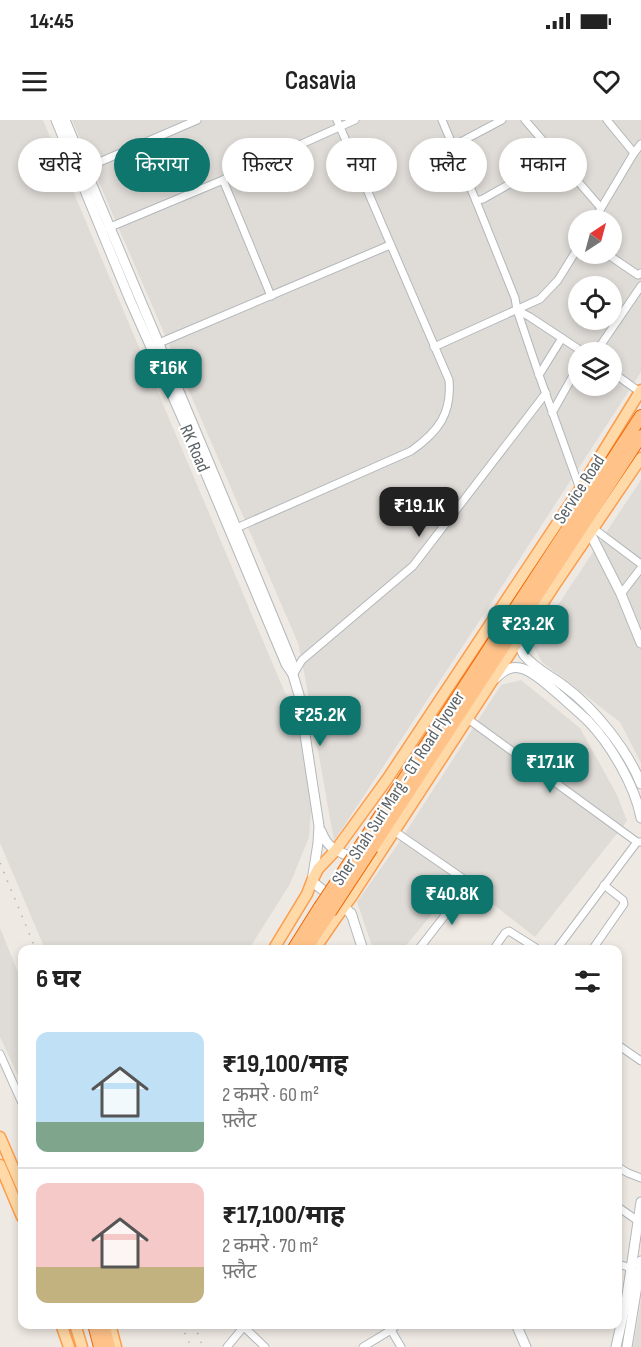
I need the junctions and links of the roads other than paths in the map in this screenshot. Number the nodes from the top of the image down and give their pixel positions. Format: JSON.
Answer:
{"nodes":[{"id":1,"x":56,"y":120,"type":"edge"},
{"id":2,"x":65,"y":120,"type":"edge"},
{"id":3,"x":197,"y":120,"type":"edge"},
{"id":4,"x":355,"y":120,"type":"edge"},
{"id":5,"x":442,"y":120,"type":"edge"},
{"id":6,"x":502,"y":120,"type":"edge"},
{"id":7,"x":525,"y":120,"type":"edge"},
{"id":8,"x":607,"y":120,"type":"edge"},
{"id":9,"x":339,"y":123,"type":"edge"},
{"id":10,"x":65,"y":138,"type":"edge"},
{"id":11,"x":71,"y":138,"type":"edge"},
{"id":12,"x":308,"y":138,"type":"edge"},
{"id":13,"x":450,"y":138,"type":"edge"},
{"id":14,"x":468,"y":138,"type":"edge"},
{"id":15,"x":540,"y":138,"type":"edge"},
{"id":16,"x":641,"y":144,"type":"edge"},
{"id":17,"x":634,"y":153,"type":"junction"},
{"id":18,"x":102,"y":161,"type":"edge"},
{"id":19,"x":222,"y":180,"type":"edge"},
{"id":20,"x":499,"y":190,"type":"edge"},
{"id":21,"x":90,"y":192,"type":"edge"},
{"id":22,"x":228,"y":192,"type":"edge"},
{"id":23,"x":472,"y":192,"type":"edge"},
{"id":24,"x":587,"y":192,"type":"edge"},
{"id":25,"x":476,"y":201,"type":"junction"},
{"id":26,"x":601,"y":208,"type":"joint"},
{"id":27,"x":105,"y":229,"type":"junction"},
{"id":28,"x":390,"y":245,"type":"junction"},
{"id":29,"x":568,"y":264,"type":"edge"},
{"id":30,"x":622,"y":264,"type":"edge"},
{"id":31,"x":641,"y":273,"type":"edge"},
{"id":32,"x":641,"y":286,"type":"edge"},
{"id":33,"x":271,"y":296,"type":"junction"},
{"id":34,"x":518,"y":310,"type":"junction"},
{"id":35,"x":562,"y":338,"type":"junction"},
{"id":36,"x":568,"y":342,"type":"edge"},
{"id":37,"x":603,"y":342,"type":"edge"},
{"id":38,"x":159,"y":343,"type":"junction"},
{"id":39,"x":434,"y":347,"type":"junction"},
{"id":40,"x":539,"y":375,"type":"junction"},
{"id":41,"x":622,"y":379,"type":"edge"},
{"id":42,"x":568,"y":385,"type":"edge"},
{"id":43,"x":640,"y":391,"type":"edge"},
{"id":44,"x":546,"y":393,"type":"junction"},
{"id":45,"x":552,"y":413,"type":"junction"},
{"id":46,"x":641,"y":416,"type":"edge"},
{"id":47,"x":641,"y":436,"type":"edge"},
{"id":48,"x":639,"y":464,"type":"edge"},
{"id":49,"x":580,"y":489,"type":"junction"},
{"id":50,"x":233,"y":529,"type":"junction"},
{"id":51,"x":592,"y":531,"type":"junction"},
{"id":52,"x":641,"y":566,"type":"edge"},
{"id":53,"x":621,"y":594,"type":"junction"},
{"id":54,"x":523,"y":634,"type":"junction"},
{"id":55,"x":641,"y":643,"type":"edge"},
{"id":56,"x":293,"y":675,"type":"junction"},
{"id":57,"x":494,"y":679,"type":"junction"},
{"id":58,"x":564,"y":685,"type":"junction"},
{"id":59,"x":558,"y":694,"type":"junction"},
{"id":60,"x":468,"y":719,"type":"junction"},
{"id":61,"x":641,"y":784,"type":"edge"},
{"id":62,"x":641,"y":818,"type":"edge"},
{"id":63,"x":319,"y":826,"type":"junction"},
{"id":64,"x":352,"y":829,"type":"junction"},
{"id":65,"x":394,"y":831,"type":"junction"},
{"id":66,"x":639,"y":842,"type":"edge"},
{"id":67,"x":371,"y":848,"type":"junction"},
{"id":68,"x":335,"y":851,"type":"junction"},
{"id":69,"x":363,"y":879,"type":"junction"},
{"id":70,"x":312,"y":881,"type":"junction"},
{"id":71,"x":604,"y":885,"type":"junction"},
{"id":72,"x":352,"y":896,"type":"junction"},
{"id":73,"x":344,"y":906,"type":"junction"},
{"id":74,"x":325,"y":910,"type":"junction"},
{"id":75,"x":352,"y":916,"type":"junction"},
{"id":76,"x":276,"y":945,"type":"edge"},
{"id":77,"x":297,"y":945,"type":"edge"},
{"id":78,"x":308,"y":945,"type":"edge"},
{"id":79,"x":318,"y":945,"type":"edge"},
{"id":80,"x":361,"y":945,"type":"edge"},
{"id":81,"x":422,"y":945,"type":"edge"},
{"id":82,"x":497,"y":945,"type":"edge"},
{"id":83,"x":528,"y":945,"type":"edge"},
{"id":84,"x":560,"y":945,"type":"edge"},
{"id":85,"x":595,"y":945,"type":"edge"},
{"id":86,"x":622,"y":1048,"type":"edge"},
{"id":87,"x":0,"y":1054,"type":"edge"},
{"id":88,"x":641,"y":1061,"type":"edge"},
{"id":89,"x":18,"y":1094,"type":"edge"},
{"id":90,"x":0,"y":1137,"type":"edge"},
{"id":91,"x":0,"y":1165,"type":"edge"},
{"id":92,"x":622,"y":1169,"type":"edge"},
{"id":93,"x":641,"y":1178,"type":"edge"},
{"id":94,"x":18,"y":1179,"type":"edge"},
{"id":95,"x":641,"y":1202,"type":"edge"},
{"id":96,"x":18,"y":1208,"type":"edge"},
{"id":97,"x":622,"y":1210,"type":"edge"},
{"id":98,"x":638,"y":1221,"type":"junction"},
{"id":99,"x":641,"y":1261,"type":"edge"},
{"id":100,"x":622,"y":1265,"type":"edge"},
{"id":101,"x":631,"y":1268,"type":"junction"},
{"id":102,"x":622,"y":1300,"type":"edge"},
{"id":103,"x":64,"y":1329,"type":"edge"},
{"id":104,"x":67,"y":1329,"type":"edge"},
{"id":105,"x":77,"y":1329,"type":"edge"},
{"id":106,"x":95,"y":1329,"type":"edge"},
{"id":107,"x":104,"y":1329,"type":"edge"},
{"id":108,"x":111,"y":1329,"type":"edge"},
{"id":109,"x":242,"y":1329,"type":"edge"},
{"id":110,"x":248,"y":1329,"type":"edge"},
{"id":111,"x":518,"y":1329,"type":"edge"},
{"id":112,"x":618,"y":1329,"type":"edge"},
{"id":113,"x":391,"y":1330,"type":"joint"},
{"id":114,"x":72,"y":1347,"type":"edge"},
{"id":115,"x":82,"y":1347,"type":"edge"},
{"id":116,"x":100,"y":1347,"type":"edge"},
{"id":117,"x":109,"y":1347,"type":"edge"},
{"id":118,"x":116,"y":1347,"type":"edge"},
{"id":119,"x":227,"y":1347,"type":"edge"},
{"id":120,"x":265,"y":1347,"type":"edge"},
{"id":121,"x":363,"y":1347,"type":"edge"},
{"id":122,"x":401,"y":1347,"type":"edge"},
{"id":123,"x":526,"y":1347,"type":"edge"},
{"id":124,"x":616,"y":1347,"type":"edge"},
{"id":125,"x":627,"y":1347,"type":"edge"}],
"edges":[{"from":1,"to":10,"type":"street","name":"RK Road"},
{"from":2,"to":11,"type":"street","name":"RK Road"},
{"from":3,"to":18,"type":"street"},
{"from":4,"to":9,"type":"street"},
{"from":5,"to":13,"type":"street"},
{"from":6,"to":14,"type":"street"},
{"from":7,"to":15,"type":"street"},
{"from":8,"to":17,"type":"street"},
{"from":9,"to":12,"type":"street"},
{"from":9,"to":28,"type":"street"},
{"from":16,"to":17,"type":"street"},
{"from":17,"to":26,"type":"street"},
{"from":19,"to":27,"type":"street"},
{"from":20,"to":25,"type":"street"},
{"from":21,"to":27,"type":"street","name":"RK Road"},
{"from":22,"to":33,"type":"street"},
{"from":23,"to":25,"type":"street"},
{"from":24,"to":26,"type":"street"},
{"from":25,"to":34,"type":"street"},
{"from":27,"to":38,"type":"street","name":"RK Road"},
{"from":27,"to":50,"type":"street","name":"RK Road"},
{"from":28,"to":33,"type":"street"},
{"from":28,"to":39,"type":"street"},
{"from":29,"to":34,"type":"street"},
{"from":30,"to":31,"type":"street"},
{"from":32,"to":37,"type":"street"},
{"from":33,"to":38,"type":"street"},
{"from":34,"to":35,"type":"street"},
{"from":34,"to":39,"type":"street"},
{"from":34,"to":40,"type":"street"},
{"from":35,"to":36,"type":"street"},
{"from":35,"to":40,"type":"street"},
{"from":38,"to":50,"type":"street","name":"RK Road"},
{"from":39,"to":50,"type":"street"},
{"from":40,"to":44,"type":"street"},
{"from":41,"to":43,"type":"street"},
{"from":42,"to":45,"type":"street"},
{"from":43,"to":49,"type":"main road","name":"Service Road"},
{"from":44,"to":45,"type":"street"},
{"from":44,"to":56,"type":"street"},
{"from":45,"to":49,"type":"street"},
{"from":46,"to":67,"type":"highway","name":"Sher Shah Suri Marg - GT Road Flyover"},
{"from":47,"to":67,"type":"highway","name":"Sher Shah Suri Marg - GT Road Flyover"},
{"from":48,"to":51,"type":"main road","name":"Service Road"},
{"from":49,"to":64,"type":"main road","name":"Service Road"},
{"from":50,"to":56,"type":"street","name":"RK Road"},
{"from":51,"to":52,"type":"street"},
{"from":51,"to":53,"type":"street"},
{"from":51,"to":54,"type":"main road","name":"Service Road"},
{"from":52,"to":53,"type":"street"},
{"from":53,"to":55,"type":"street"},
{"from":54,"to":57,"type":"main road","name":"Service Road"},
{"from":54,"to":58,"type":"street"},
{"from":56,"to":63,"type":"street","name":"RK Road"},
{"from":57,"to":59,"type":"street"},
{"from":57,"to":60,"type":"main road","name":"Service Road"},
{"from":58,"to":59,"type":"street"},
{"from":58,"to":61,"type":"street"},
{"from":59,"to":62,"type":"street"},
{"from":60,"to":65,"type":"main road","name":"Service Road"},
{"from":60,"to":66,"type":"street"},
{"from":63,"to":68,"type":"street"},
{"from":63,"to":70,"type":"street"},
{"from":64,"to":67,"type":"main road"},
{"from":64,"to":68,"type":"main road","name":"Service Road"},
{"from":65,"to":67,"type":"main road","name":"Service Road"},
{"from":65,"to":81,"type":"street"},
{"from":66,"to":71,"type":"street"},
{"from":67,"to":69,"type":"main road","name":"Service Road"},
{"from":67,"to":74,"type":"highway","name":"Sher Shah Suri Marg - GT Road Flyover","bridge":true},
{"from":68,"to":69,"type":"street"},
{"from":68,"to":70,"type":"main road"},
{"from":69,"to":72,"type":"main road"},
{"from":70,"to":73,"type":"street"},
{"from":70,"to":76,"type":"main road"},
{"from":71,"to":84,"type":"street"},
{"from":71,"to":85,"type":"street"},
{"from":72,"to":73,"type":"main road"},
{"from":72,"to":75,"type":"street"},
{"from":73,"to":75,"type":"street"},
{"from":73,"to":79,"type":"main road"},
{"from":74,"to":77,"type":"highway","name":"Sher Shah Suri Marg - GT Road Flyover"},
{"from":74,"to":78,"type":"highway","name":"Sher Shah Suri Marg - GT Road Flyover"},
{"from":75,"to":80,"type":"street"},
{"from":82,"to":83,"type":"street"},
{"from":86,"to":88,"type":"street"},
{"from":87,"to":89,"type":"street"},
{"from":90,"to":94,"type":"main road"},
{"from":91,"to":96,"type":"main road"},
{"from":92,"to":93,"type":"street"},
{"from":95,"to":98,"type":"street"},
{"from":97,"to":98,"type":"street"},
{"from":98,"to":101,"type":"street"},
{"from":99,"to":125,"type":"street"},
{"from":100,"to":101,"type":"street"},
{"from":101,"to":102,"type":"street"},
{"from":103,"to":114,"type":"main road"},
{"from":104,"to":114,"type":"main road"},
{"from":105,"to":115,"type":"main road"},
{"from":106,"to":116,"type":"highway"},
{"from":107,"to":117,"type":"highway"},
{"from":108,"to":118,"type":"main road"},
{"from":109,"to":119,"type":"street"},
{"from":110,"to":120,"type":"street"},
{"from":111,"to":123,"type":"street"},
{"from":112,"to":124,"type":"street"},
{"from":113,"to":121,"type":"street"},
{"from":113,"to":122,"type":"street"}]}
